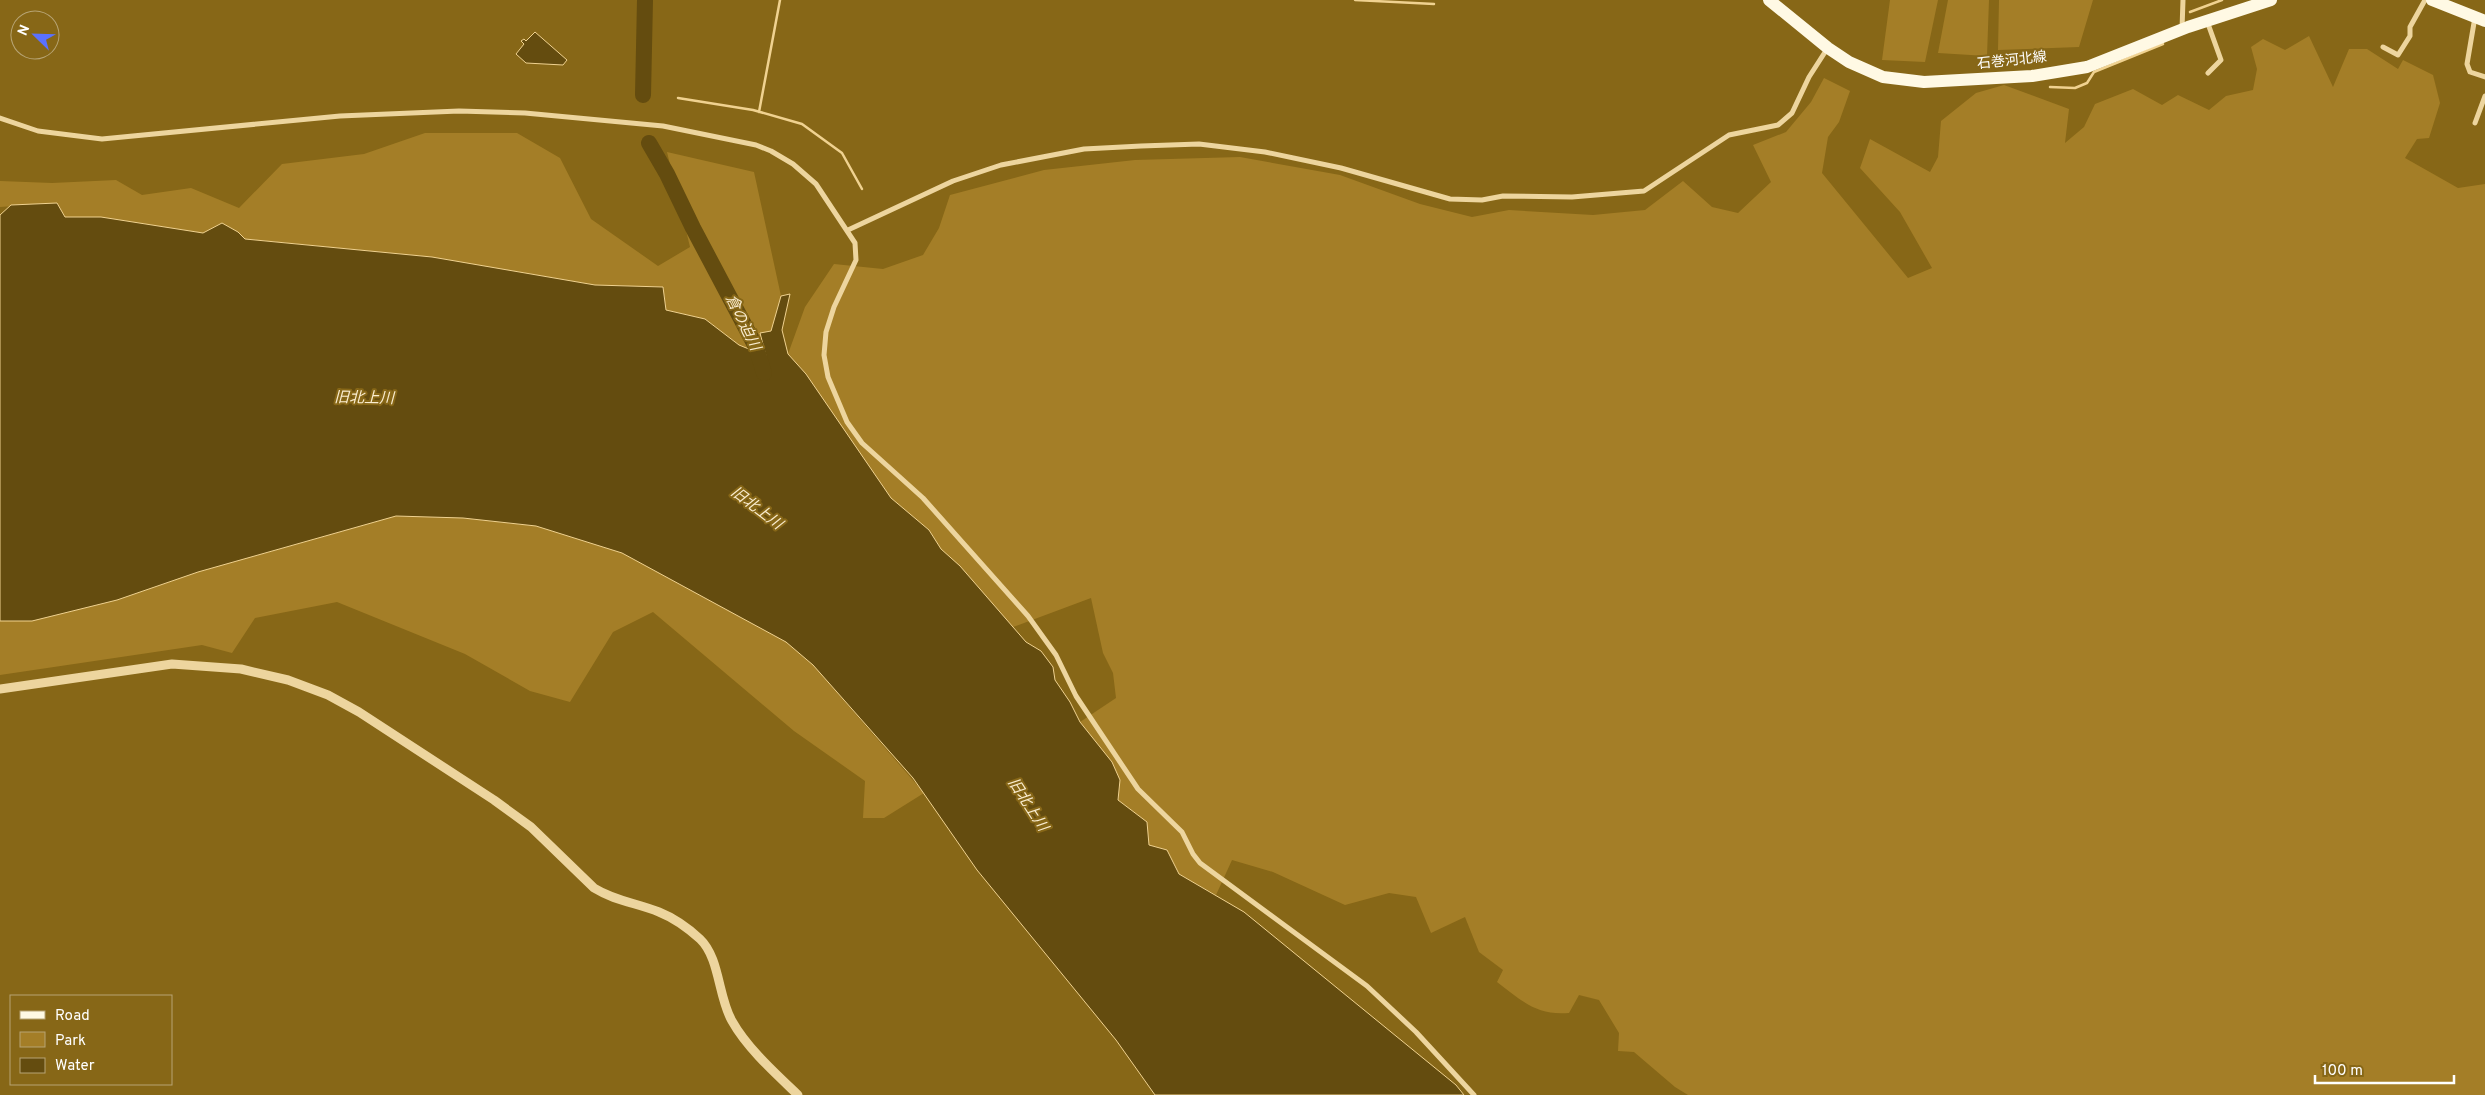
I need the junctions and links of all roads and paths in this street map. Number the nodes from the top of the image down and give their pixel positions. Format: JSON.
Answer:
{"nodes":[{"id":1,"x":1769,"y":0,"type":"edge"},
{"id":2,"x":2183,"y":0,"type":"edge"},
{"id":3,"x":2271,"y":0,"type":"edge"},
{"id":4,"x":2425,"y":0,"type":"edge"},
{"id":5,"x":2432,"y":0,"type":"edge"},
{"id":6,"x":2480,"y":19,"type":"edge"},
{"id":7,"x":2206,"y":21,"type":"junction"},
{"id":8,"x":2182,"y":29,"type":"junction"},
{"id":9,"x":1828,"y":48,"type":"junction"},
{"id":10,"x":2383,"y":48,"type":"dead end"},
{"id":11,"x":2208,"y":73,"type":"dead end"},
{"id":12,"x":2485,"y":78,"type":"edge"},
{"id":13,"x":2485,"y":96,"type":"edge"},
{"id":14,"x":0,"y":118,"type":"edge"},
{"id":15,"x":2474,"y":123,"type":"dead end"},
{"id":16,"x":848,"y":230,"type":"junction"},
{"id":17,"x":0,"y":689,"type":"edge"},
{"id":18,"x":798,"y":1095,"type":"edge"},
{"id":19,"x":1474,"y":1095,"type":"edge"}],
"edges":[{"from":1,"to":9,"type":"main road","name":"石巻河北線"},
{"from":2,"to":8,"type":"street"},
{"from":3,"to":7,"type":"main road","name":"石巻河北線"},
{"from":4,"to":10,"type":"street"},
{"from":5,"to":6,"type":"main road"},
{"from":6,"to":12,"type":"street"},
{"from":7,"to":8,"type":"main road","name":"石巻河北線"},
{"from":7,"to":11,"type":"street"},
{"from":8,"to":9,"type":"main road","name":"石巻河北線"},
{"from":9,"to":16,"type":"street"},
{"from":13,"to":15,"type":"street"},
{"from":14,"to":16,"type":"street"},
{"from":16,"to":19,"type":"street"},
{"from":17,"to":18,"type":"street"}]}
